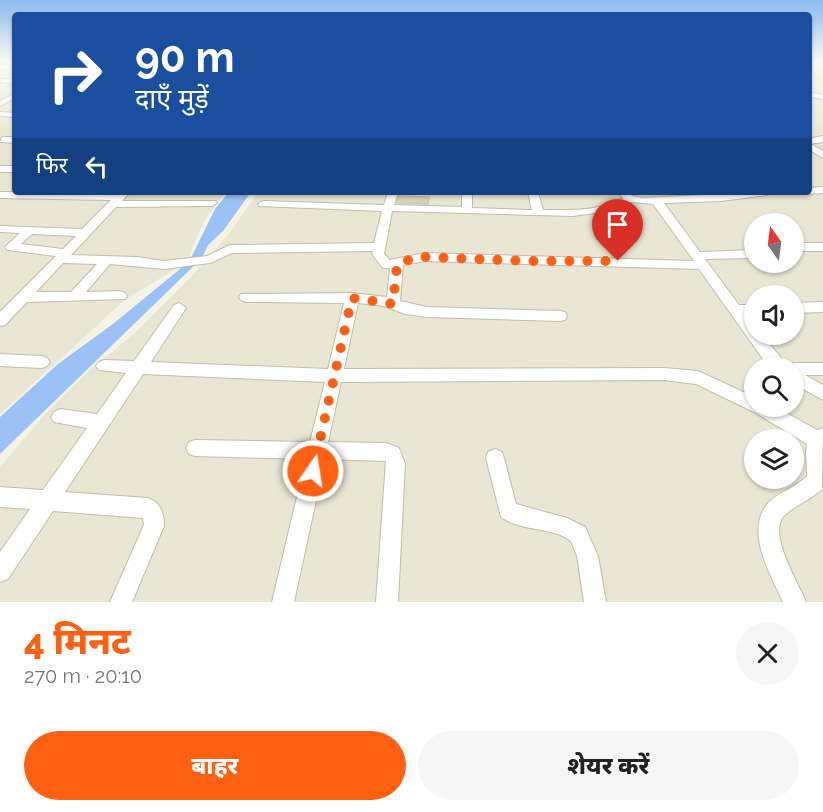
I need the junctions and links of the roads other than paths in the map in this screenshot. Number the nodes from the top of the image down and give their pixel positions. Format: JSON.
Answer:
{"nodes":[{"id":1,"x":2,"y":140,"type":"dead end"},
{"id":2,"x":12,"y":140,"type":"edge"},
{"id":3,"x":1,"y":195,"type":"edge"},
{"id":4,"x":392,"y":195,"type":"edge"},
{"id":5,"x":467,"y":195,"type":"edge"},
{"id":6,"x":534,"y":195,"type":"edge"},
{"id":7,"x":626,"y":195,"type":"edge"},
{"id":8,"x":744,"y":195,"type":"edge"},
{"id":9,"x":120,"y":198,"type":"edge"},
{"id":10,"x":656,"y":200,"type":"junction"},
{"id":11,"x":212,"y":203,"type":"dead end"},
{"id":12,"x":263,"y":204,"type":"dead end"},
{"id":13,"x":388,"y":207,"type":"junction"},
{"id":14,"x":467,"y":211,"type":"junction"},
{"id":15,"x":538,"y":213,"type":"junction"},
{"id":16,"x":0,"y":229,"type":"edge"},
{"id":17,"x":30,"y":230,"type":"junction"},
{"id":18,"x":86,"y":233,"type":"junction"},
{"id":19,"x":379,"y":247,"type":"junction"},
{"id":20,"x":804,"y":247,"type":"edge"},
{"id":21,"x":823,"y":247,"type":"edge"},
{"id":22,"x":744,"y":255,"type":"edge"},
{"id":23,"x":63,"y":256,"type":"junction"},
{"id":24,"x":107,"y":260,"type":"junction"},
{"id":25,"x":699,"y":260,"type":"junction"},
{"id":26,"x":397,"y":265,"type":"junction"},
{"id":27,"x":75,"y":296,"type":"junction"},
{"id":28,"x":120,"y":296,"type":"dead end"},
{"id":29,"x":23,"y":297,"type":"junction"},
{"id":30,"x":246,"y":297,"type":"dead end"},
{"id":31,"x":352,"y":298,"type":"junction"},
{"id":32,"x":393,"y":304,"type":"junction"},
{"id":33,"x":823,"y":307,"type":"edge"},
{"id":34,"x":178,"y":308,"type":"dead end"},
{"id":35,"x":804,"y":308,"type":"edge"},
{"id":36,"x":735,"y":310,"type":"junction"},
{"id":37,"x":744,"y":310,"type":"edge"},
{"id":38,"x":560,"y":316,"type":"dead end"},
{"id":39,"x":0,"y":321,"type":"edge"},
{"id":40,"x":772,"y":357,"type":"edge"},
{"id":41,"x":0,"y":360,"type":"edge"},
{"id":42,"x":42,"y":362,"type":"dead end"},
{"id":43,"x":104,"y":366,"type":"dead end"},
{"id":44,"x":141,"y":367,"type":"junction"},
{"id":45,"x":804,"y":369,"type":"edge"},
{"id":46,"x":823,"y":369,"type":"edge"},
{"id":47,"x":334,"y":376,"type":"junction"},
{"id":48,"x":804,"y":384,"type":"edge"},
{"id":49,"x":823,"y":393,"type":"edge"},
{"id":50,"x":744,"y":400,"type":"edge"},
{"id":51,"x":60,"y":417,"type":"dead end"},
{"id":52,"x":778,"y":417,"type":"edge"},
{"id":53,"x":102,"y":422,"type":"junction"},
{"id":54,"x":820,"y":438,"type":"edge"},
{"id":55,"x":195,"y":448,"type":"dead end"},
{"id":56,"x":318,"y":449,"type":"junction"},
{"id":57,"x":495,"y":458,"type":"dead end"},
{"id":58,"x":819,"y":484,"type":"edge"},
{"id":59,"x":0,"y":497,"type":"edge"},
{"id":60,"x":47,"y":501,"type":"junction"},
{"id":61,"x":0,"y":571,"type":"edge"},
{"id":62,"x":121,"y":602,"type":"edge"},
{"id":63,"x":283,"y":602,"type":"edge"},
{"id":64,"x":387,"y":602,"type":"edge"},
{"id":65,"x":596,"y":602,"type":"edge"},
{"id":66,"x":795,"y":602,"type":"edge"}],
"edges":[{"from":1,"to":2,"type":"street"},
{"from":3,"to":9,"type":"street"},
{"from":4,"to":13,"type":"street"},
{"from":5,"to":14,"type":"street"},
{"from":6,"to":15,"type":"street"},
{"from":7,"to":10,"type":"street"},
{"from":7,"to":15,"type":"street"},
{"from":8,"to":10,"type":"street"},
{"from":9,"to":11,"type":"street"},
{"from":9,"to":18,"type":"street"},
{"from":10,"to":25,"type":"street"},
{"from":12,"to":13,"type":"street"},
{"from":13,"to":14,"type":"street"},
{"from":13,"to":19,"type":"street"},
{"from":14,"to":15,"type":"street"},
{"from":16,"to":17,"type":"street"},
{"from":17,"to":18,"type":"street"},
{"from":17,"to":23,"type":"street"},
{"from":18,"to":23,"type":"street"},
{"from":19,"to":24,"type":"street"},
{"from":19,"to":26,"type":"street"},
{"from":20,"to":21,"type":"street"},
{"from":22,"to":25,"type":"street"},
{"from":23,"to":24,"type":"street"},
{"from":23,"to":29,"type":"street"},
{"from":24,"to":27,"type":"street"},
{"from":25,"to":26,"type":"street"},
{"from":25,"to":36,"type":"street"},
{"from":26,"to":32,"type":"street"},
{"from":27,"to":28,"type":"street"},
{"from":27,"to":29,"type":"street"},
{"from":29,"to":39,"type":"street"},
{"from":30,"to":31,"type":"street"},
{"from":31,"to":32,"type":"street"},
{"from":31,"to":47,"type":"street"},
{"from":32,"to":38,"type":"street"},
{"from":33,"to":35,"type":"street"},
{"from":34,"to":44,"type":"street"},
{"from":36,"to":37,"type":"street"},
{"from":36,"to":40,"type":"street"},
{"from":41,"to":42,"type":"street"},
{"from":43,"to":44,"type":"street"},
{"from":44,"to":47,"type":"street"},
{"from":44,"to":53,"type":"street"},
{"from":45,"to":46,"type":"street"},
{"from":47,"to":50,"type":"street"},
{"from":47,"to":56,"type":"street"},
{"from":48,"to":49,"type":"street"},
{"from":51,"to":53,"type":"street"},
{"from":52,"to":54,"type":"street"},
{"from":53,"to":60,"type":"street"},
{"from":54,"to":58,"type":"street"},
{"from":55,"to":56,"type":"street"},
{"from":56,"to":63,"type":"street"},
{"from":56,"to":64,"type":"street"},
{"from":57,"to":65,"type":"street"},
{"from":58,"to":66,"type":"street"},
{"from":59,"to":60,"type":"street"},
{"from":60,"to":61,"type":"street"},
{"from":60,"to":62,"type":"street"}]}
